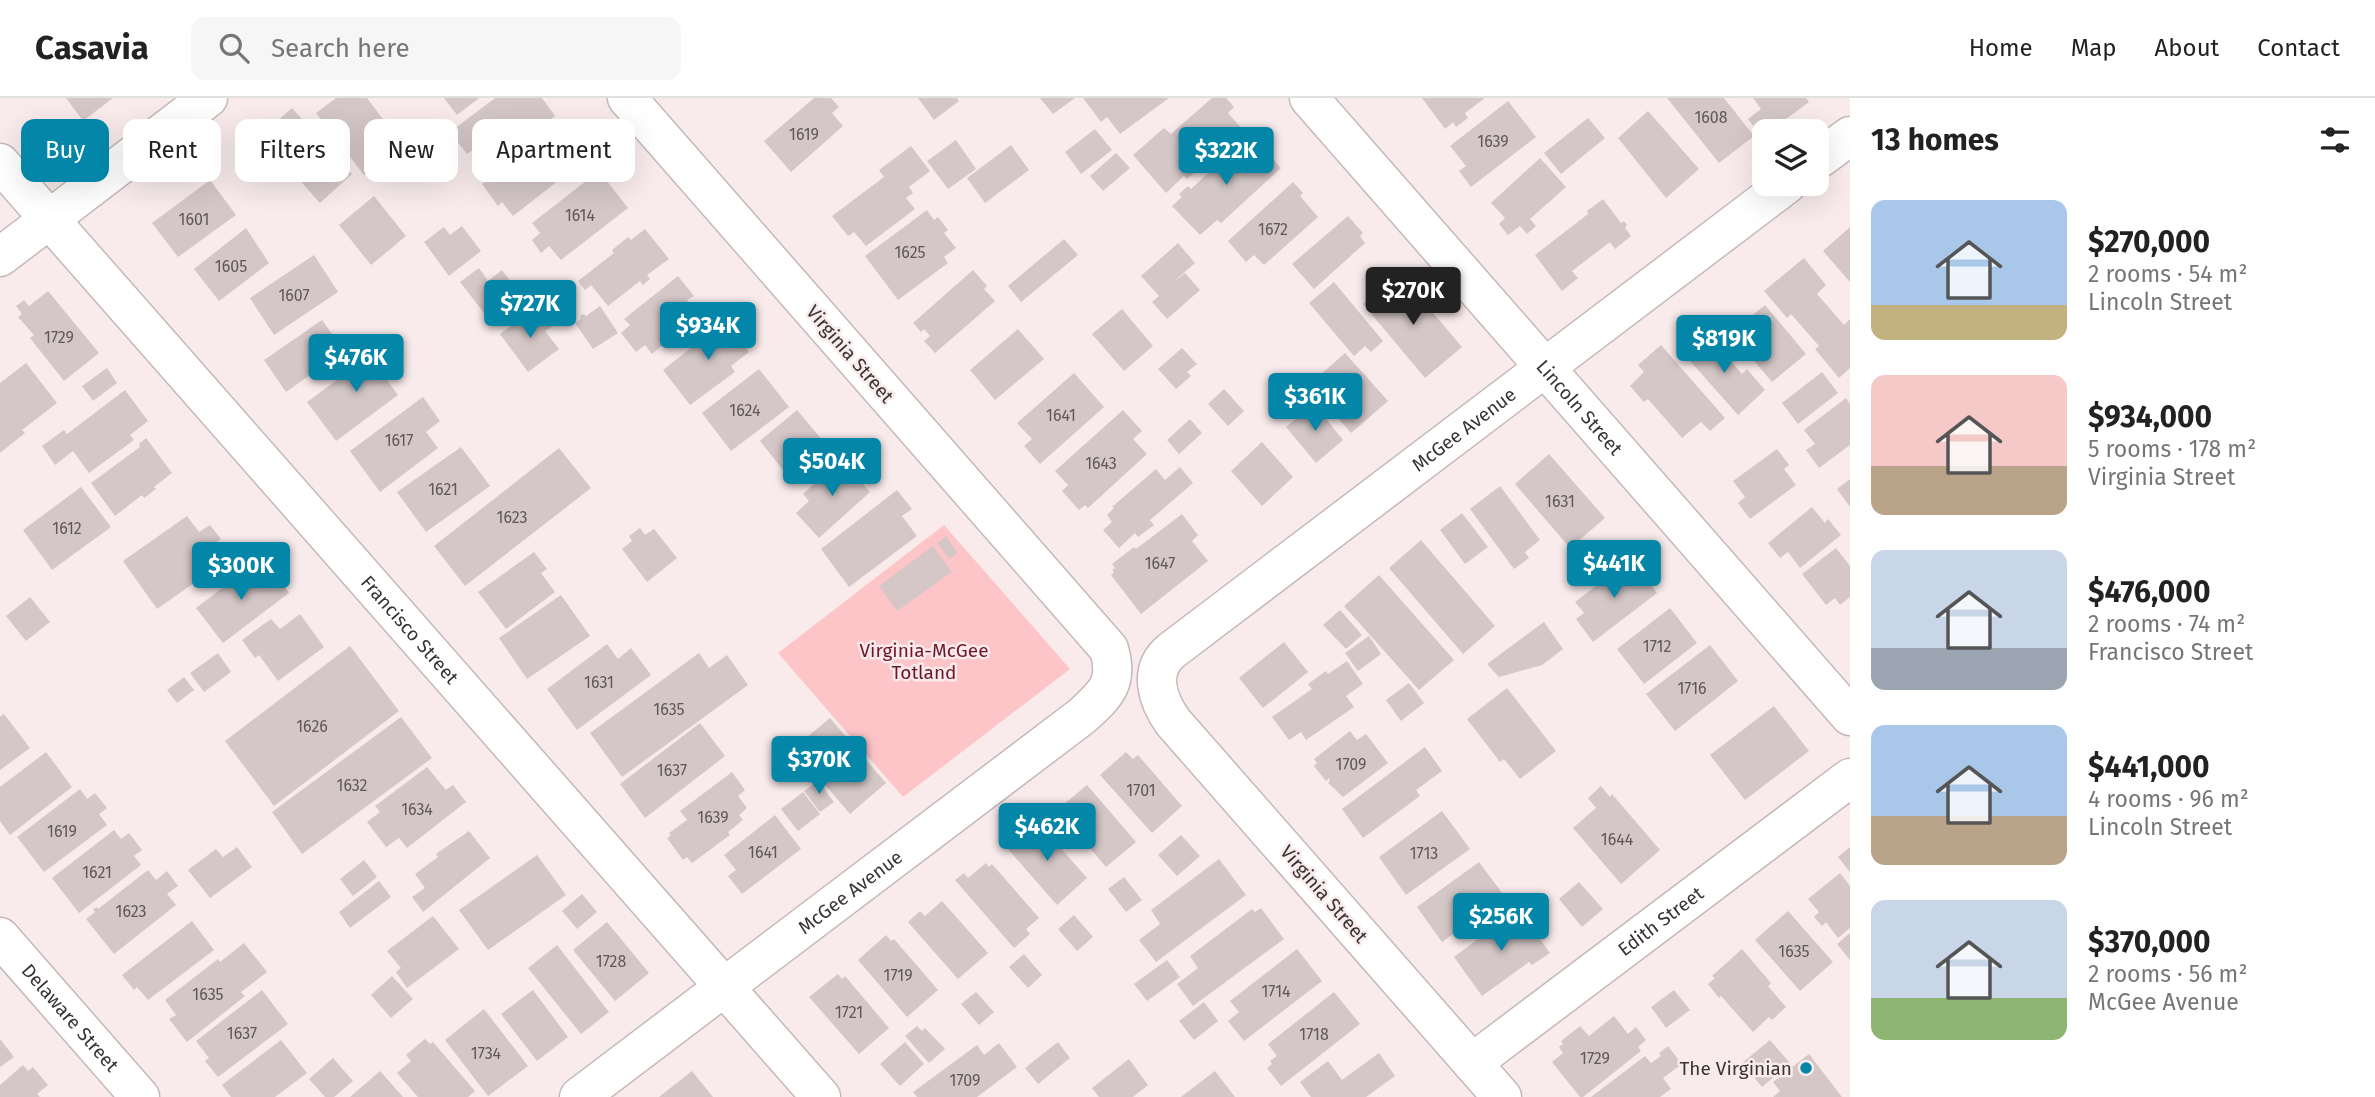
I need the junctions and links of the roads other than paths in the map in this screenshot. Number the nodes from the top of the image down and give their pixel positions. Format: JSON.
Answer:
{"nodes":[{"id":1,"x":208,"y":98,"type":"edge"},
{"id":2,"x":626,"y":98,"type":"edge"},
{"id":3,"x":1309,"y":98,"type":"edge"},
{"id":4,"x":1850,"y":136,"type":"edge"},
{"id":5,"x":1829,"y":151,"type":"edge"},
{"id":6,"x":0,"y":163,"type":"edge"},
{"id":7,"x":1771,"y":196,"type":"edge"},
{"id":8,"x":50,"y":220,"type":"junction"},
{"id":9,"x":0,"y":257,"type":"edge"},
{"id":10,"x":1545,"y":368,"type":"junction"},
{"id":11,"x":1113,"y":679,"type":"joint"},
{"id":12,"x":1157,"y":684,"type":"joint"},
{"id":13,"x":1850,"y":716,"type":"edge"},
{"id":14,"x":1850,"y":778,"type":"edge"},
{"id":15,"x":0,"y":937,"type":"edge"},
{"id":16,"x":724,"y":987,"type":"junction"},
{"id":17,"x":1472,"y":1063,"type":"junction"},
{"id":18,"x":140,"y":1097,"type":"edge"},
{"id":19,"x":579,"y":1097,"type":"edge"},
{"id":20,"x":821,"y":1097,"type":"edge"},
{"id":21,"x":1502,"y":1097,"type":"edge"}],
"edges":[{"from":1,"to":8,"type":"street"},
{"from":2,"to":11,"type":"street","name":"Virginia Street"},
{"from":3,"to":10,"type":"street","name":"Lincoln Street"},
{"from":4,"to":5,"type":"street"},
{"from":6,"to":8,"type":"street","name":"Francisco Street"},
{"from":7,"to":10,"type":"street","name":"McGee Avenue"},
{"from":8,"to":9,"type":"street"},
{"from":8,"to":16,"type":"street","name":"Francisco Street"},
{"from":10,"to":12,"type":"street","name":"McGee Avenue"},
{"from":10,"to":13,"type":"street","name":"Lincoln Street"},
{"from":11,"to":16,"type":"street","name":"McGee Avenue"},
{"from":12,"to":17,"type":"street","name":"Virginia Street"},
{"from":14,"to":17,"type":"street","name":"Edith Street"},
{"from":15,"to":18,"type":"street","name":"Delaware Street"},
{"from":16,"to":19,"type":"street","name":"McGee Avenue"},
{"from":16,"to":20,"type":"street","name":"Francisco Street"},
{"from":17,"to":21,"type":"street","name":"Virginia Street"}]}
